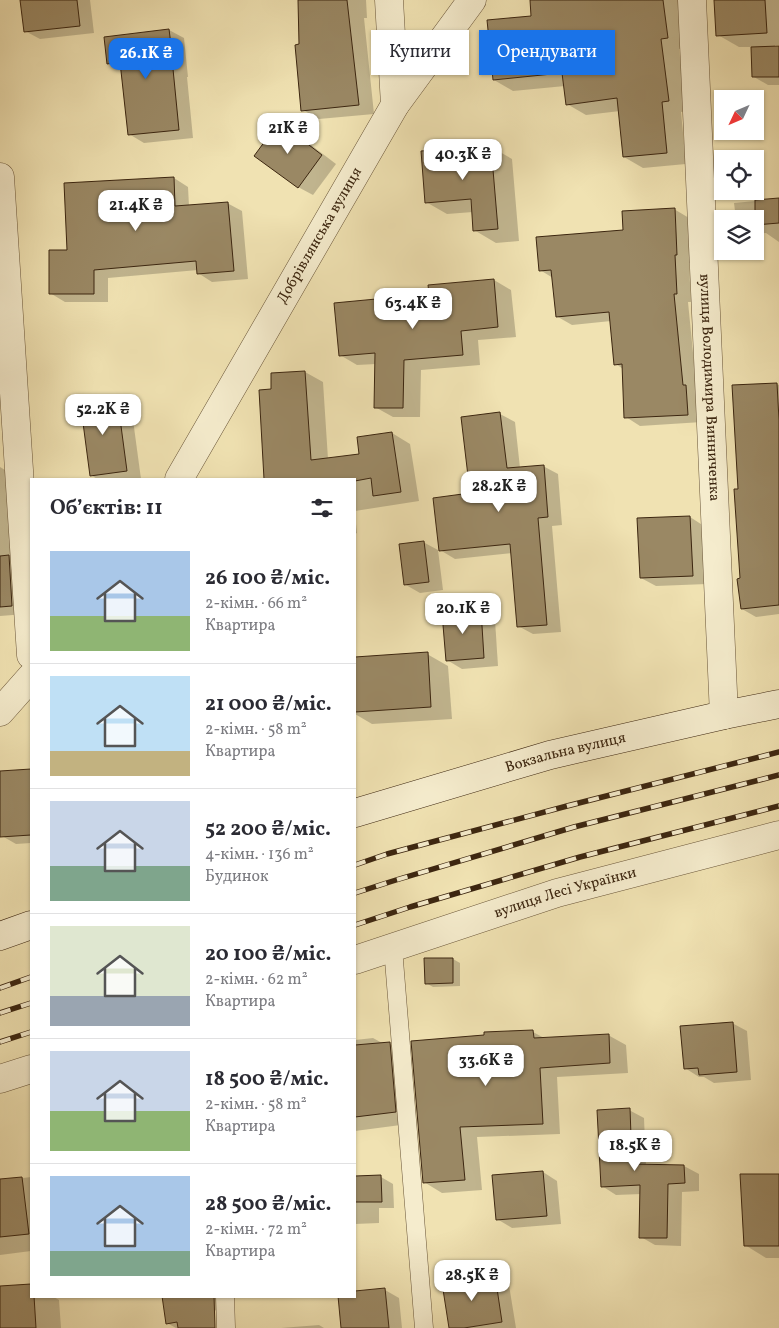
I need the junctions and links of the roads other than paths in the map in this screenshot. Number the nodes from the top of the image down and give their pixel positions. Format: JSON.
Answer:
{"nodes":[{"id":1,"x":389,"y":0,"type":"edge"},
{"id":2,"x":472,"y":0,"type":"edge"},
{"id":3,"x":692,"y":0,"type":"edge"},
{"id":4,"x":395,"y":105,"type":"junction"},
{"id":5,"x":0,"y":177,"type":"edge"},
{"id":6,"x":180,"y":478,"type":"edge"},
{"id":7,"x":30,"y":640,"type":"edge"},
{"id":8,"x":30,"y":678,"type":"edge"},
{"id":9,"x":779,"y":704,"type":"edge"},
{"id":10,"x":0,"y":712,"type":"edge"},
{"id":11,"x":724,"y":714,"type":"junction"},
{"id":12,"x":356,"y":813,"type":"edge"},
{"id":13,"x":779,"y":835,"type":"edge"},
{"id":14,"x":30,"y":925,"type":"edge"},
{"id":15,"x":0,"y":936,"type":"edge"},
{"id":16,"x":393,"y":948,"type":"junction"},
{"id":17,"x":356,"y":960,"type":"edge"},
{"id":18,"x":30,"y":1069,"type":"edge"},
{"id":19,"x":0,"y":1079,"type":"edge"},
{"id":20,"x":225,"y":1298,"type":"edge"},
{"id":21,"x":226,"y":1328,"type":"edge"},
{"id":22,"x":424,"y":1328,"type":"edge"}],
"edges":[{"from":1,"to":4,"type":"street"},
{"from":2,"to":4,"type":"street","name":"Добрівлянська вулиця"},
{"from":3,"to":11,"type":"street","name":"вулиця Володимира Винниченка"},
{"from":4,"to":6,"type":"street","name":"Добрівлянська вулиця"},
{"from":5,"to":7,"type":"street"},
{"from":8,"to":10,"type":"street"},
{"from":9,"to":11,"type":"street","name":"Вокзальна вулиця"},
{"from":11,"to":12,"type":"street","name":"Вокзальна вулиця"},
{"from":13,"to":16,"type":"street","name":"вулиця Лесі Українки"},
{"from":14,"to":15,"type":"street"},
{"from":16,"to":17,"type":"street","name":"вулиця Лесі Українки"},
{"from":16,"to":22,"type":"lane"},
{"from":18,"to":19,"type":"street"},
{"from":20,"to":21,"type":"lane"}]}
